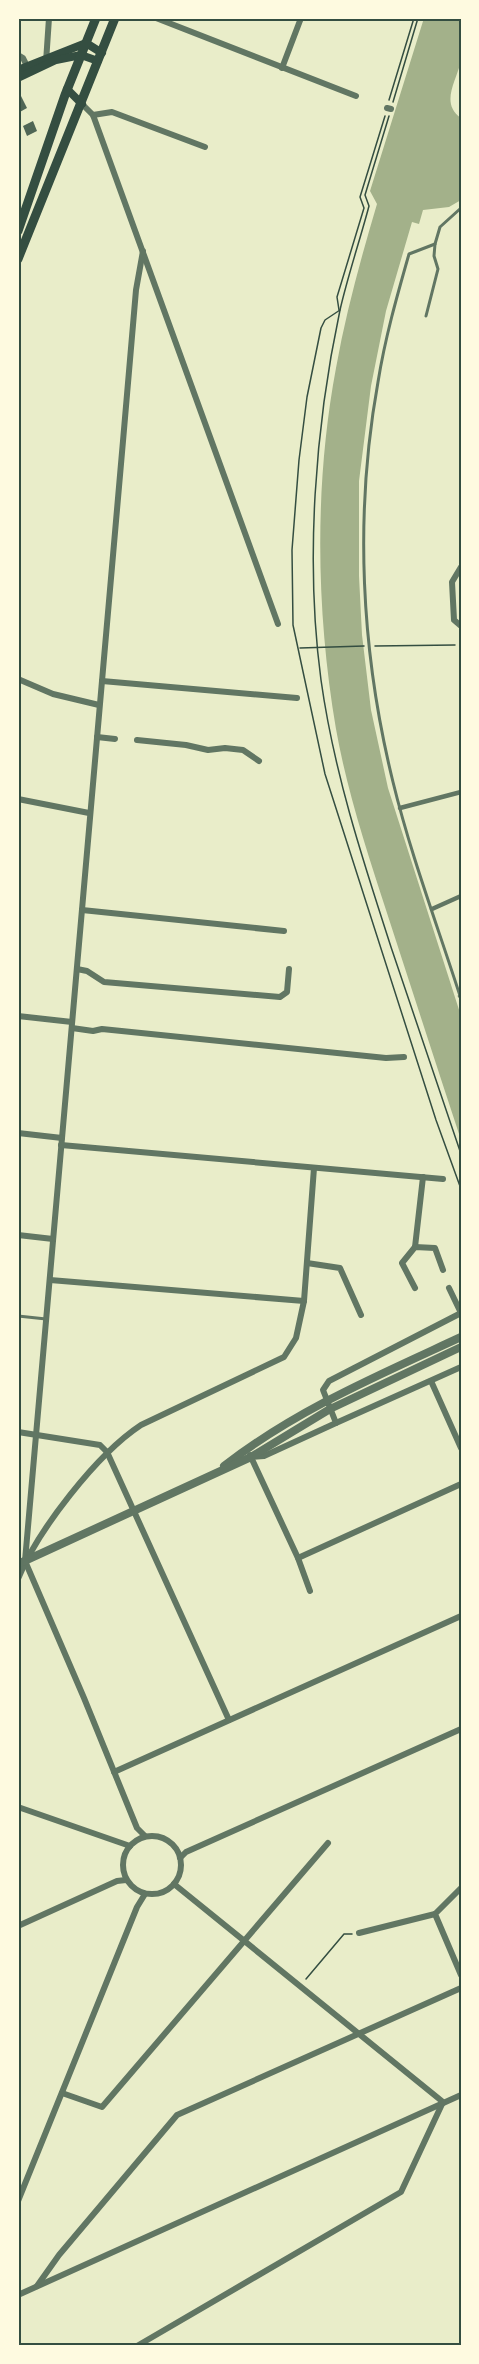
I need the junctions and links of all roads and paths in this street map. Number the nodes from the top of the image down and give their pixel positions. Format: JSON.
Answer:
{"nodes":[{"id":1,"x":49,"y":18,"type":"edge"},
{"id":2,"x":96,"y":18,"type":"edge"},
{"id":3,"x":116,"y":18,"type":"edge"},
{"id":4,"x":156,"y":18,"type":"edge"},
{"id":5,"x":301,"y":18,"type":"edge"},
{"id":6,"x":416,"y":18,"type":"edge"},
{"id":7,"x":86,"y":43,"type":"junction"},
{"id":8,"x":18,"y":55,"type":"edge"},
{"id":9,"x":81,"y":55,"type":"junction"},
{"id":10,"x":100,"y":57,"type":"junction"},
{"id":11,"x":46,"y":61,"type":"junction"},
{"id":12,"x":22,"y":68,"type":"edge"},
{"id":13,"x":282,"y":68,"type":"junction"},
{"id":14,"x":18,"y":78,"type":"edge"},
{"id":15,"x":68,"y":89,"type":"junction"},
{"id":16,"x":356,"y":96,"type":"dead end"},
{"id":17,"x":82,"y":104,"type":"junction"},
{"id":18,"x":389,"y":108,"type":"junction"},
{"id":19,"x":93,"y":115,"type":"junction"},
{"id":20,"x":205,"y":147,"type":"dead end"},
{"id":21,"x":461,"y":208,"type":"edge"},
{"id":22,"x":18,"y":229,"type":"edge"},
{"id":23,"x":435,"y":244,"type":"junction"},
{"id":24,"x":143,"y":251,"type":"junction"},
{"id":25,"x":18,"y":259,"type":"edge"},
{"id":26,"x":339,"y":311,"type":"junction"},
{"id":27,"x":426,"y":316,"type":"dead end"},
{"id":28,"x":461,"y":567,"type":"edge"},
{"id":29,"x":279,"y":624,"type":"dead end"},
{"id":30,"x":461,"y":626,"type":"edge"},
{"id":31,"x":455,"y":645,"type":"dead end"},
{"id":32,"x":300,"y":648,"type":"dead end"},
{"id":33,"x":18,"y":679,"type":"edge"},
{"id":34,"x":102,"y":681,"type":"junction"},
{"id":35,"x":297,"y":698,"type":"dead end"},
{"id":36,"x":99,"y":705,"type":"junction"},
{"id":37,"x":97,"y":737,"type":"junction"},
{"id":38,"x":115,"y":739,"type":"dead end"},
{"id":39,"x":137,"y":740,"type":"dead end"},
{"id":40,"x":260,"y":762,"type":"dead end"},
{"id":41,"x":461,"y":792,"type":"edge"},
{"id":42,"x":18,"y":799,"type":"edge"},
{"id":43,"x":400,"y":808,"type":"junction"},
{"id":44,"x":89,"y":813,"type":"junction"},
{"id":45,"x":461,"y":896,"type":"edge"},
{"id":46,"x":432,"y":909,"type":"junction"},
{"id":47,"x":82,"y":910,"type":"junction"},
{"id":48,"x":284,"y":931,"type":"dead end"},
{"id":49,"x":77,"y":969,"type":"junction"},
{"id":50,"x":289,"y":969,"type":"dead end"},
{"id":51,"x":461,"y":997,"type":"edge"},
{"id":52,"x":18,"y":1016,"type":"edge"},
{"id":53,"x":72,"y":1025,"type":"junction"},
{"id":54,"x":404,"y":1057,"type":"dead end"},
{"id":55,"x":18,"y":1133,"type":"edge"},
{"id":56,"x":61,"y":1141,"type":"junction"},
{"id":57,"x":461,"y":1154,"type":"edge"},
{"id":58,"x":314,"y":1168,"type":"junction"},
{"id":59,"x":423,"y":1178,"type":"junction"},
{"id":60,"x":443,"y":1179,"type":"dead end"},
{"id":61,"x":461,"y":1189,"type":"edge"},
{"id":62,"x":18,"y":1235,"type":"edge"},
{"id":63,"x":53,"y":1239,"type":"junction"},
{"id":64,"x":415,"y":1247,"type":"junction"},
{"id":65,"x":307,"y":1263,"type":"junction"},
{"id":66,"x":443,"y":1270,"type":"dead end"},
{"id":67,"x":50,"y":1280,"type":"junction"},
{"id":68,"x":415,"y":1288,"type":"dead end"},
{"id":69,"x":449,"y":1288,"type":"dead end"},
{"id":70,"x":304,"y":1301,"type":"junction"},
{"id":71,"x":461,"y":1313,"type":"edge"},
{"id":72,"x":361,"y":1315,"type":"dead end"},
{"id":73,"x":18,"y":1316,"type":"edge"},
{"id":74,"x":46,"y":1319,"type":"junction"},
{"id":75,"x":461,"y":1337,"type":"edge"},
{"id":76,"x":461,"y":1347,"type":"edge"},
{"id":77,"x":461,"y":1367,"type":"edge"},
{"id":78,"x":431,"y":1381,"type":"junction"},
{"id":79,"x":327,"y":1400,"type":"junction"},
{"id":80,"x":330,"y":1409,"type":"junction"},
{"id":81,"x":336,"y":1423,"type":"junction"},
{"id":82,"x":18,"y":1432,"type":"edge"},
{"id":83,"x":36,"y":1434,"type":"junction"},
{"id":84,"x":247,"y":1448,"type":"junction"},
{"id":85,"x":461,"y":1448,"type":"edge"},
{"id":86,"x":107,"y":1452,"type":"junction"},
{"id":87,"x":251,"y":1457,"type":"junction"},
{"id":88,"x":213,"y":1474,"type":"junction"},
{"id":89,"x":461,"y":1484,"type":"edge"},
{"id":90,"x":135,"y":1510,"type":"junction"},
{"id":91,"x":28,"y":1528,"type":"junction"},
{"id":92,"x":44,"y":1532,"type":"junction"},
{"id":93,"x":298,"y":1558,"type":"junction"},
{"id":94,"x":22,"y":1563,"type":"edge"},
{"id":95,"x":18,"y":1579,"type":"edge"},
{"id":96,"x":310,"y":1591,"type":"dead end"},
{"id":97,"x":461,"y":1616,"type":"edge"},
{"id":98,"x":229,"y":1720,"type":"junction"},
{"id":99,"x":461,"y":1728,"type":"edge"},
{"id":100,"x":114,"y":1772,"type":"junction"},
{"id":101,"x":18,"y":1807,"type":"edge"},
{"id":102,"x":146,"y":1836,"type":"junction"},
{"id":103,"x":328,"y":1843,"type":"dead end"},
{"id":104,"x":130,"y":1845,"type":"junction"},
{"id":105,"x":180,"y":1858,"type":"junction"},
{"id":106,"x":126,"y":1880,"type":"junction"},
{"id":107,"x":174,"y":1884,"type":"junction"},
{"id":108,"x":461,"y":1888,"type":"edge"},
{"id":109,"x":145,"y":1894,"type":"junction"},
{"id":110,"x":435,"y":1914,"type":"junction"},
{"id":111,"x":18,"y":1926,"type":"edge"},
{"id":112,"x":359,"y":1934,"type":"joint"},
{"id":113,"x":244,"y":1941,"type":"junction"},
{"id":114,"x":461,"y":1975,"type":"edge"},
{"id":115,"x":300,"y":1987,"type":"junction"},
{"id":116,"x":461,"y":1988,"type":"edge"},
{"id":117,"x":359,"y":2035,"type":"junction"},
{"id":118,"x":62,"y":2092,"type":"junction"},
{"id":119,"x":461,"y":2095,"type":"edge"},
{"id":120,"x":443,"y":2102,"type":"junction"},
{"id":121,"x":18,"y":2201,"type":"edge"},
{"id":122,"x":37,"y":2286,"type":"junction"},
{"id":123,"x":18,"y":2295,"type":"edge"},
{"id":124,"x":137,"y":2346,"type":"edge"}],
"edges":[{"from":1,"to":11,"type":"street"},
{"from":2,"to":7,"type":"main road"},
{"from":3,"to":10,"type":"main road"},
{"from":4,"to":13,"type":"street"},
{"from":5,"to":13,"type":"street"},
{"from":6,"to":18,"type":"path"},
{"from":7,"to":9,"type":"main road"},
{"from":7,"to":10,"type":"main road"},
{"from":7,"to":11,"type":"main road"},
{"from":8,"to":12,"type":"street"},
{"from":9,"to":10,"type":"main road"},
{"from":9,"to":11,"type":"main road"},
{"from":9,"to":15,"type":"main road"},
{"from":10,"to":17,"type":"main road"},
{"from":11,"to":12,"type":"main road"},
{"from":11,"to":14,"type":"main road"},
{"from":13,"to":16,"type":"street"},
{"from":15,"to":17,"type":"main road"},
{"from":15,"to":22,"type":"main road"},
{"from":17,"to":19,"type":"street"},
{"from":17,"to":25,"type":"main road"},
{"from":18,"to":26,"type":"path"},
{"from":18,"to":26,"type":"path"},
{"from":19,"to":20,"type":"street"},
{"from":19,"to":24,"type":"street"},
{"from":21,"to":23,"type":"lane"},
{"from":23,"to":27,"type":"lane"},
{"from":23,"to":43,"type":"lane"},
{"from":24,"to":29,"type":"street"},
{"from":24,"to":34,"type":"street"},
{"from":26,"to":57,"type":"path"},
{"from":26,"to":61,"type":"path"},
{"from":28,"to":30,"type":"street"},
{"from":31,"to":32,"type":"path"},
{"from":33,"to":36,"type":"street"},
{"from":34,"to":35,"type":"street"},
{"from":34,"to":36,"type":"street"},
{"from":36,"to":37,"type":"street"},
{"from":37,"to":38,"type":"street"},
{"from":37,"to":44,"type":"street"},
{"from":39,"to":40,"type":"street"},
{"from":41,"to":43,"type":"street"},
{"from":42,"to":44,"type":"street"},
{"from":43,"to":46,"type":"lane"},
{"from":44,"to":47,"type":"street"},
{"from":45,"to":46,"type":"street"},
{"from":46,"to":51,"type":"lane"},
{"from":47,"to":48,"type":"street"},
{"from":47,"to":49,"type":"street"},
{"from":49,"to":50,"type":"street"},
{"from":49,"to":53,"type":"street"},
{"from":52,"to":53,"type":"street"},
{"from":53,"to":54,"type":"street"},
{"from":53,"to":56,"type":"street"},
{"from":55,"to":56,"type":"street"},
{"from":56,"to":58,"type":"street"},
{"from":56,"to":63,"type":"street"},
{"from":58,"to":59,"type":"street"},
{"from":58,"to":65,"type":"street"},
{"from":59,"to":60,"type":"street"},
{"from":59,"to":64,"type":"street"},
{"from":62,"to":63,"type":"street"},
{"from":63,"to":67,"type":"street"},
{"from":64,"to":66,"type":"street"},
{"from":64,"to":68,"type":"street"},
{"from":65,"to":70,"type":"street"},
{"from":65,"to":72,"type":"street"},
{"from":67,"to":70,"type":"street"},
{"from":67,"to":74,"type":"street"},
{"from":69,"to":71,"type":"street"},
{"from":70,"to":86,"type":"street"},
{"from":71,"to":79,"type":"street"},
{"from":73,"to":74,"type":"lane"},
{"from":74,"to":83,"type":"street"},
{"from":75,"to":79,"type":"street"},
{"from":76,"to":80,"type":"street"},
{"from":77,"to":78,"type":"street"},
{"from":78,"to":81,"type":"street"},
{"from":78,"to":85,"type":"street"},
{"from":79,"to":80,"type":"street"},
{"from":79,"to":84,"type":"street"},
{"from":80,"to":81,"type":"street"},
{"from":80,"to":87,"type":"street"},
{"from":81,"to":87,"type":"street"},
{"from":82,"to":83,"type":"street"},
{"from":83,"to":86,"type":"street"},
{"from":83,"to":91,"type":"street"},
{"from":84,"to":87,"type":"street"},
{"from":84,"to":88,"type":"street"},
{"from":86,"to":90,"type":"street"},
{"from":86,"to":92,"type":"street"},
{"from":87,"to":88,"type":"street"},
{"from":87,"to":93,"type":"street"},
{"from":88,"to":90,"type":"street"},
{"from":89,"to":93,"type":"street"},
{"from":90,"to":94,"type":"street"},
{"from":90,"to":98,"type":"street"},
{"from":91,"to":92,"type":"street"},
{"from":91,"to":94,"type":"street"},
{"from":92,"to":94,"type":"street"},
{"from":93,"to":96,"type":"street"},
{"from":94,"to":95,"type":"street"},
{"from":94,"to":100,"type":"street"},
{"from":97,"to":98,"type":"street"},
{"from":98,"to":100,"type":"street"},
{"from":99,"to":105,"type":"street"},
{"from":100,"to":102,"type":"street"},
{"from":101,"to":104,"type":"street"},
{"from":102,"to":104,"type":"street"},
{"from":102,"to":105,"type":"street"},
{"from":103,"to":113,"type":"street"},
{"from":104,"to":106,"type":"street"},
{"from":105,"to":107,"type":"street"},
{"from":106,"to":109,"type":"street"},
{"from":106,"to":111,"type":"street"},
{"from":107,"to":109,"type":"street"},
{"from":107,"to":113,"type":"street"},
{"from":108,"to":110,"type":"street"},
{"from":109,"to":118,"type":"street"},
{"from":110,"to":112,"type":"street"},
{"from":110,"to":114,"type":"street"},
{"from":112,"to":115,"type":"path"},
{"from":113,"to":115,"type":"street"},
{"from":113,"to":118,"type":"street"},
{"from":115,"to":117,"type":"street"},
{"from":116,"to":117,"type":"street"},
{"from":117,"to":120,"type":"street"},
{"from":117,"to":122,"type":"street"},
{"from":118,"to":121,"type":"street"},
{"from":119,"to":120,"type":"street"},
{"from":120,"to":122,"type":"street"},
{"from":120,"to":124,"type":"street"},
{"from":122,"to":123,"type":"street"}]}
